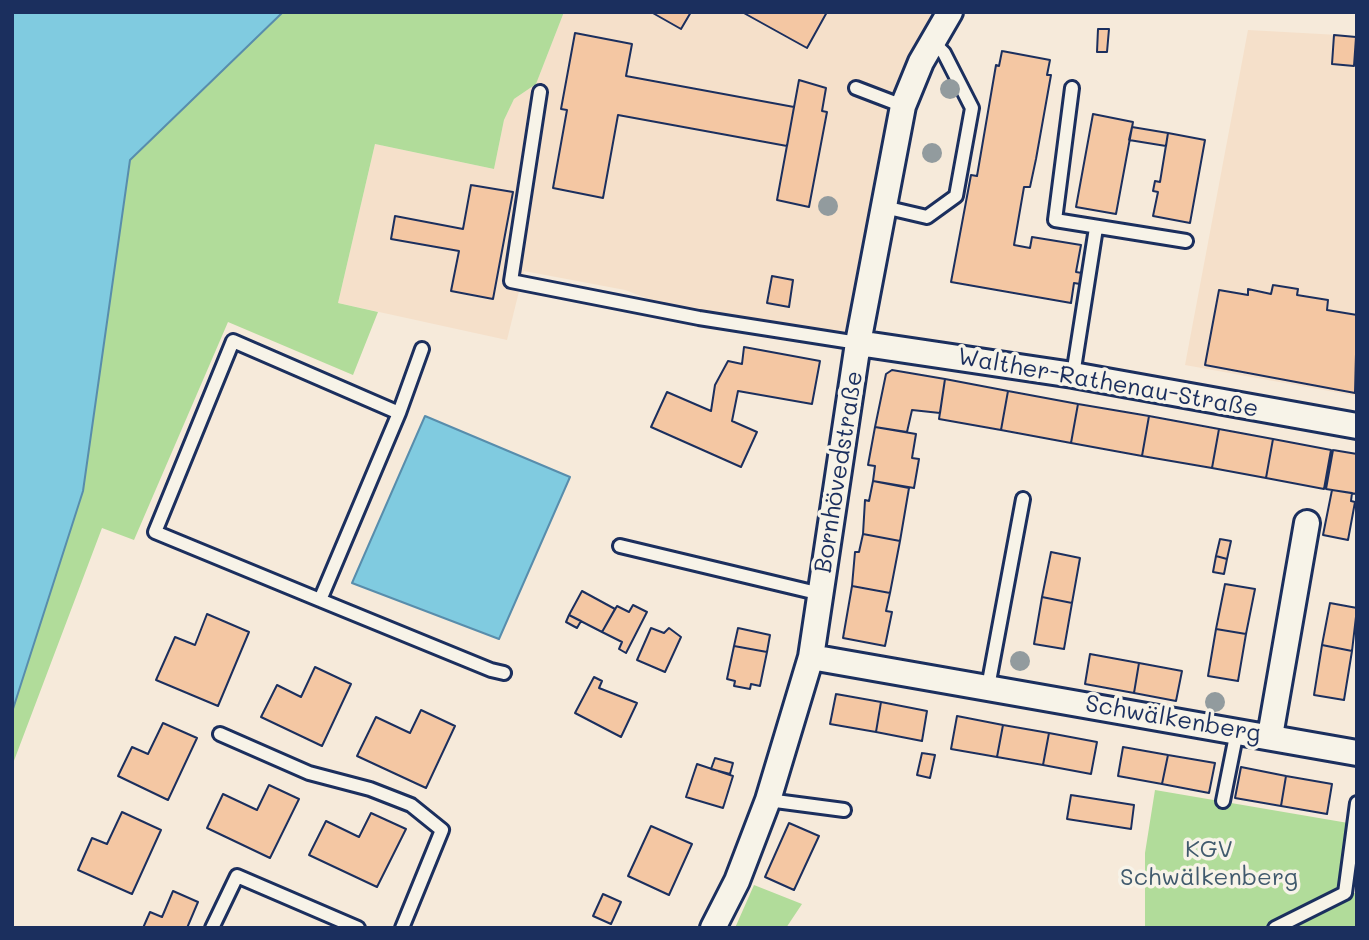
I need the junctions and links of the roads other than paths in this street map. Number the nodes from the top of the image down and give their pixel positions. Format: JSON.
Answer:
{"nodes":[{"id":1,"x":950,"y":12,"type":"edge"},
{"id":2,"x":933,"y":42,"type":"junction"},
{"id":3,"x":856,"y":88,"type":"dead end"},
{"id":4,"x":1072,"y":89,"type":"dead end"},
{"id":5,"x":540,"y":92,"type":"dead end"},
{"id":6,"x":903,"y":106,"type":"junction"},
{"id":7,"x":884,"y":207,"type":"junction"},
{"id":8,"x":1096,"y":228,"type":"junction"},
{"id":9,"x":1185,"y":241,"type":"dead end"},
{"id":10,"x":858,"y":343,"type":"junction"},
{"id":11,"x":422,"y":349,"type":"dead end"},
{"id":12,"x":1073,"y":375,"type":"junction"},
{"id":13,"x":399,"y":413,"type":"junction"},
{"id":14,"x":1357,"y":426,"type":"edge"},
{"id":15,"x":1023,"y":499,"type":"dead end"},
{"id":16,"x":1307,"y":523,"type":"dead end"},
{"id":17,"x":620,"y":546,"type":"dead end"},
{"id":18,"x":821,"y":594,"type":"junction"},
{"id":19,"x":320,"y":600,"type":"junction"},
{"id":20,"x":811,"y":657,"type":"junction"},
{"id":21,"x":504,"y":673,"type":"dead end"},
{"id":22,"x":988,"y":687,"type":"junction"},
{"id":23,"x":1237,"y":731,"type":"junction"},
{"id":24,"x":220,"y":734,"type":"dead end"},
{"id":25,"x":1270,"y":736,"type":"junction"},
{"id":26,"x":1357,"y":753,"type":"edge"},
{"id":27,"x":768,"y":800,"type":"junction"},
{"id":28,"x":1223,"y":801,"type":"dead end"},
{"id":29,"x":1357,"y":803,"type":"edge"},
{"id":30,"x":844,"y":810,"type":"dead end"},
{"id":31,"x":212,"y":928,"type":"edge"},
{"id":32,"x":358,"y":928,"type":"edge"},
{"id":33,"x":402,"y":928,"type":"edge"},
{"id":34,"x":713,"y":928,"type":"edge"},
{"id":35,"x":1275,"y":928,"type":"edge"}],
"edges":[{"from":1,"to":2,"type":"street","name":"Bornhövedstraße"},
{"from":2,"to":6,"type":"street","name":"Bornhövedstraße"},
{"from":2,"to":7,"type":"lane"},
{"from":3,"to":6,"type":"lane"},
{"from":4,"to":8,"type":"lane"},
{"from":5,"to":10,"type":"lane"},
{"from":6,"to":7,"type":"street","name":"Bornhövedstraße"},
{"from":7,"to":10,"type":"street","name":"Bornhövedstraße"},
{"from":8,"to":9,"type":"lane"},
{"from":8,"to":12,"type":"lane"},
{"from":10,"to":12,"type":"street","name":"Walther-Rathenau-Straße"},
{"from":10,"to":18,"type":"street","name":"Bornhövedstraße"},
{"from":11,"to":13,"type":"lane"},
{"from":12,"to":14,"type":"street","name":"Walther-Rathenau-Straße"},
{"from":13,"to":19,"type":"lane"},
{"from":13,"to":19,"type":"lane"},
{"from":15,"to":22,"type":"lane"},
{"from":16,"to":25,"type":"street"},
{"from":17,"to":18,"type":"lane"},
{"from":18,"to":20,"type":"street","name":"Bornhövedstraße"},
{"from":19,"to":21,"type":"lane"},
{"from":20,"to":22,"type":"street","name":"Schwälkenberg"},
{"from":20,"to":27,"type":"street","name":"Bornhövedstraße"},
{"from":22,"to":23,"type":"street","name":"Schwälkenberg"},
{"from":23,"to":25,"type":"street","name":"Schwälkenberg"},
{"from":23,"to":28,"type":"lane"},
{"from":24,"to":33,"type":"lane"},
{"from":25,"to":26,"type":"street","name":"Schwälkenberg"},
{"from":27,"to":30,"type":"lane"},
{"from":27,"to":34,"type":"street","name":"Bornhövedstraße"},
{"from":29,"to":35,"type":"lane"},
{"from":31,"to":32,"type":"lane"}]}
